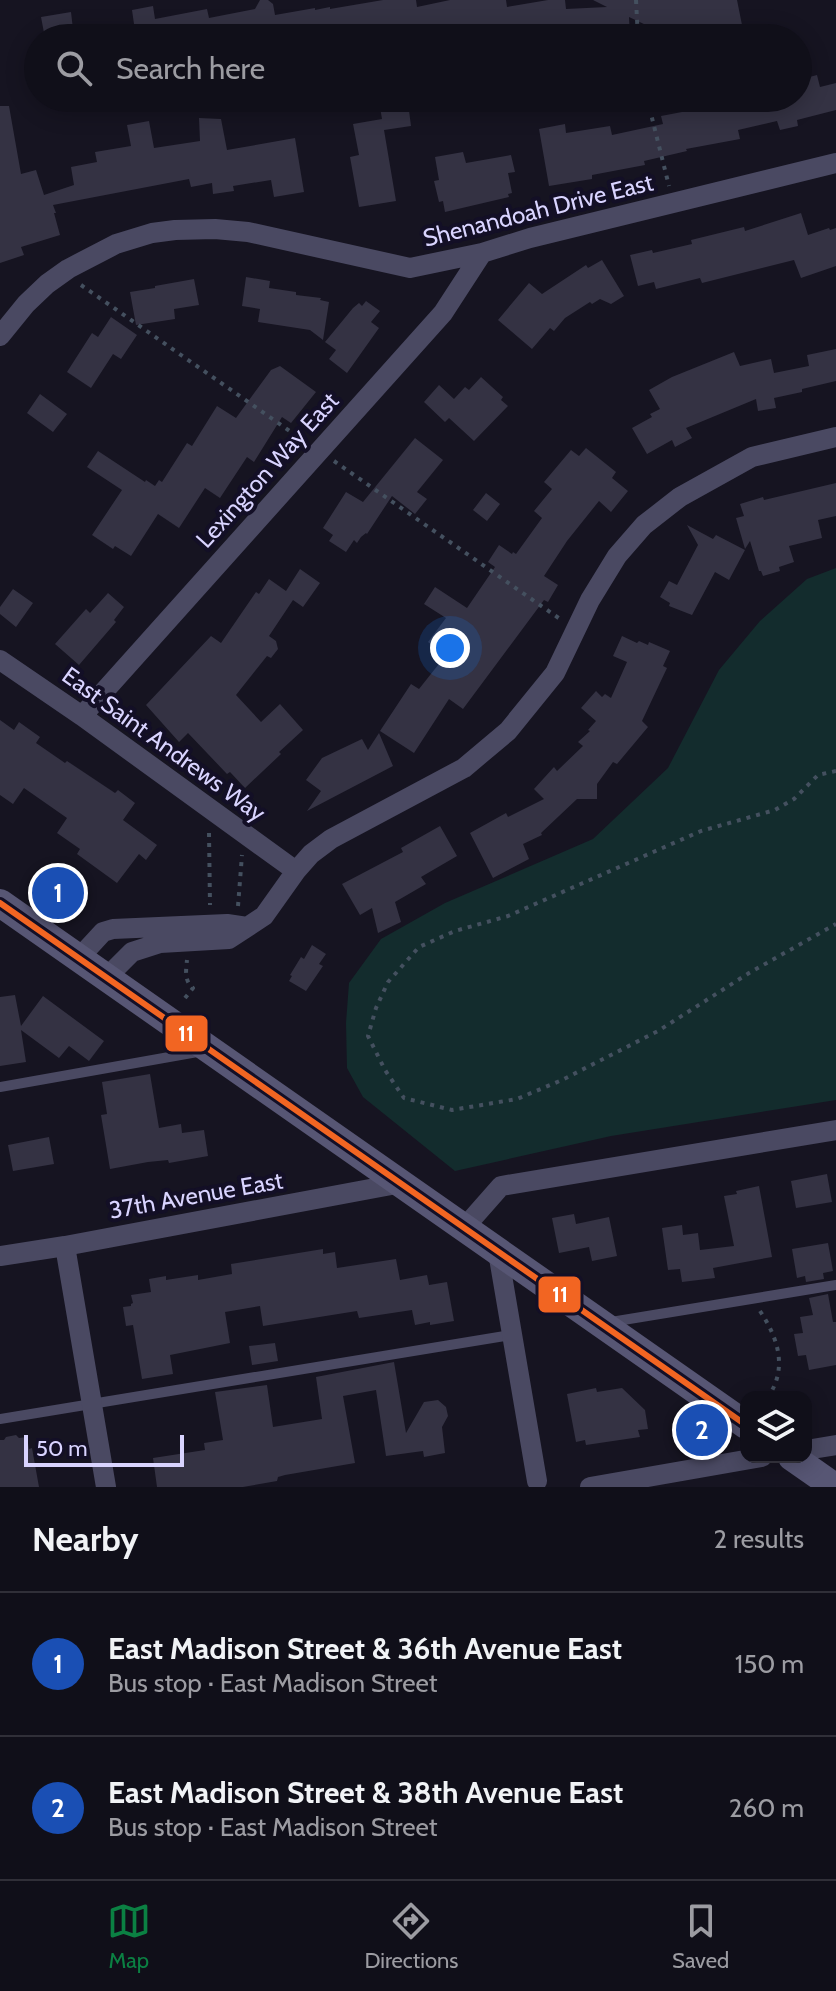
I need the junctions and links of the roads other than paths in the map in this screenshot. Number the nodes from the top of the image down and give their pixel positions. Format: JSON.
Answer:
{"nodes":[{"id":1,"x":836,"y":163,"type":"edge"},
{"id":2,"x":482,"y":253,"type":"junction"},
{"id":3,"x":0,"y":336,"type":"edge"},
{"id":4,"x":836,"y":437,"type":"edge"},
{"id":5,"x":0,"y":660,"type":"edge"},
{"id":6,"x":82,"y":716,"type":"junction"},
{"id":7,"x":296,"y":871,"type":"junction"},
{"id":8,"x":0,"y":903,"type":"edge"},
{"id":9,"x":242,"y":920,"type":"junction"},
{"id":10,"x":13,"y":924,"type":"edge"},
{"id":11,"x":79,"y":958,"type":"junction"},
{"id":12,"x":106,"y":978,"type":"junction"},
{"id":13,"x":209,"y":1050,"type":"junction"},
{"id":14,"x":0,"y":1087,"type":"edge"},
{"id":15,"x":836,"y":1130,"type":"edge"},
{"id":16,"x":402,"y":1183,"type":"junction"},
{"id":17,"x":464,"y":1228,"type":"junction"},
{"id":18,"x":65,"y":1246,"type":"junction"},
{"id":19,"x":498,"y":1252,"type":"junction"},
{"id":20,"x":0,"y":1256,"type":"edge"},
{"id":21,"x":836,"y":1285,"type":"edge"},
{"id":22,"x":601,"y":1324,"type":"junction"},
{"id":23,"x":511,"y":1335,"type":"junction"},
{"id":24,"x":92,"y":1403,"type":"junction"},
{"id":25,"x":0,"y":1419,"type":"edge"},
{"id":26,"x":740,"y":1421,"type":"edge"},
{"id":27,"x":836,"y":1445,"type":"edge"},
{"id":28,"x":812,"y":1449,"type":"edge"},
{"id":29,"x":740,"y":1461,"type":"edge"},
{"id":30,"x":801,"y":1463,"type":"edge"},
{"id":31,"x":539,"y":1485,"type":"edge"},
{"id":32,"x":106,"y":1487,"type":"edge"},
{"id":33,"x":590,"y":1487,"type":"edge"},
{"id":34,"x":835,"y":1487,"type":"edge"}],
"edges":[{"from":1,"to":2,"type":"street","name":"Shenandoah Drive East"},
{"from":2,"to":3,"type":"street","name":"Shenandoah Drive East"},
{"from":2,"to":6,"type":"street","name":"Lexington Way East"},
{"from":4,"to":7,"type":"street"},
{"from":5,"to":6,"type":"street","name":"East Saint Andrews Way"},
{"from":6,"to":7,"type":"street","name":"East Saint Andrews Way"},
{"from":7,"to":9,"type":"street"},
{"from":8,"to":10,"type":"main road"},
{"from":9,"to":11,"type":"street"},
{"from":9,"to":12,"type":"street"},
{"from":10,"to":11,"type":"main road"},
{"from":11,"to":12,"type":"main road"},
{"from":12,"to":13,"type":"main road"},
{"from":13,"to":14,"type":"lane"},
{"from":13,"to":16,"type":"main road"},
{"from":15,"to":17,"type":"street"},
{"from":16,"to":17,"type":"main road"},
{"from":16,"to":18,"type":"street","name":"37th Avenue East"},
{"from":17,"to":19,"type":"main road"},
{"from":18,"to":20,"type":"street","name":"37th Avenue East"},
{"from":18,"to":24,"type":"street"},
{"from":19,"to":22,"type":"main road"},
{"from":19,"to":23,"type":"street"},
{"from":21,"to":22,"type":"lane"},
{"from":22,"to":26,"type":"main road"},
{"from":23,"to":24,"type":"lane"},
{"from":23,"to":31,"type":"street"},
{"from":24,"to":25,"type":"lane"},
{"from":24,"to":32,"type":"street"},
{"from":27,"to":28,"type":"street"},
{"from":29,"to":33,"type":"street"},
{"from":30,"to":34,"type":"main road"}]}
